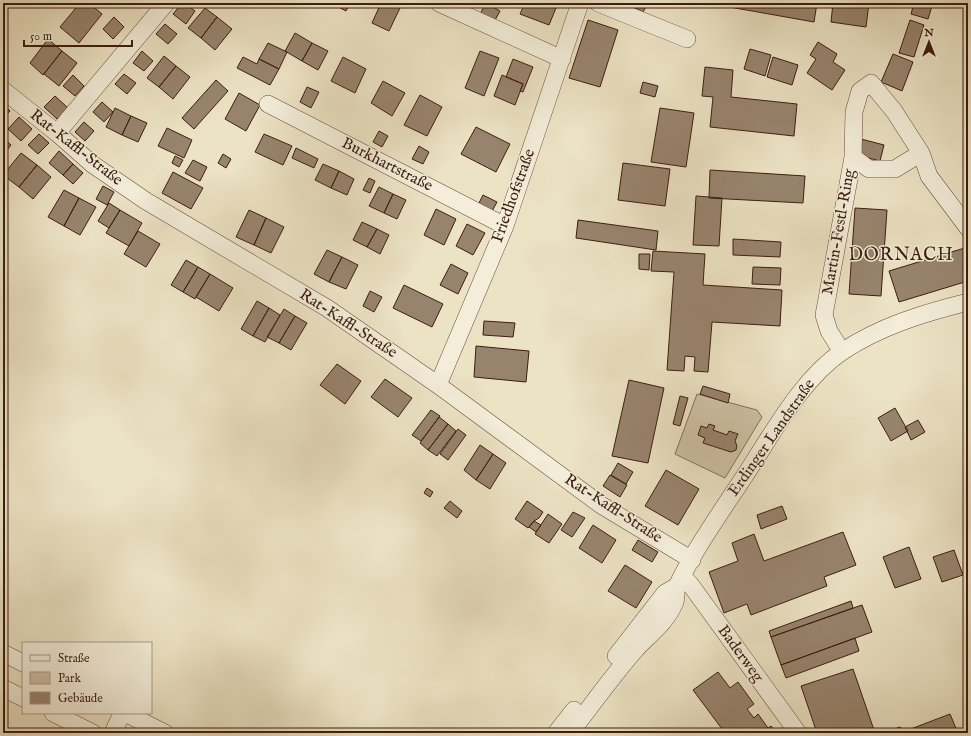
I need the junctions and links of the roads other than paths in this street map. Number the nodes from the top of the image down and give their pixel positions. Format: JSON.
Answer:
{"nodes":[{"id":1,"x":166,"y":3,"type":"edge"},
{"id":2,"x":439,"y":3,"type":"edge"},
{"id":3,"x":580,"y":3,"type":"edge"},
{"id":4,"x":598,"y":3,"type":"edge"},
{"id":5,"x":687,"y":39,"type":"dead end"},
{"id":6,"x":562,"y":59,"type":"junction"},
{"id":7,"x":3,"y":90,"type":"edge"},
{"id":8,"x":268,"y":104,"type":"dead end"},
{"id":9,"x":57,"y":133,"type":"junction"},
{"id":10,"x":920,"y":153,"type":"junction"},
{"id":11,"x":853,"y":157,"type":"junction"},
{"id":12,"x":505,"y":226,"type":"junction"},
{"id":13,"x":968,"y":228,"type":"edge"},
{"id":14,"x":968,"y":302,"type":"edge"},
{"id":15,"x":842,"y":352,"type":"junction"},
{"id":16,"x":438,"y":385,"type":"junction"},
{"id":17,"x":692,"y":560,"type":"junction"},
{"id":18,"x":680,"y":581,"type":"junction"},
{"id":19,"x":3,"y":653,"type":"edge"},
{"id":20,"x":22,"y":662,"type":"edge"},
{"id":21,"x":3,"y":688,"type":"edge"},
{"id":22,"x":22,"y":698,"type":"edge"},
{"id":23,"x":55,"y":714,"type":"edge"},
{"id":24,"x":122,"y":714,"type":"edge"},
{"id":25,"x":125,"y":714,"type":"edge"},
{"id":26,"x":93,"y":733,"type":"edge"},
{"id":27,"x":113,"y":733,"type":"edge"},
{"id":28,"x":165,"y":733,"type":"edge"},
{"id":29,"x":556,"y":733,"type":"edge"},
{"id":30,"x":570,"y":733,"type":"edge"},
{"id":31,"x":798,"y":733,"type":"edge"}],
"edges":[{"from":1,"to":9,"type":"street"},
{"from":2,"to":6,"type":"street"},
{"from":3,"to":6,"type":"street","name":"Friedhofstraße"},
{"from":4,"to":5,"type":"street"},
{"from":6,"to":12,"type":"street","name":"Friedhofstraße"},
{"from":7,"to":9,"type":"street","name":"Rat-Kaffl-Straße"},
{"from":8,"to":12,"type":"street","name":"Burkhartstraße"},
{"from":9,"to":16,"type":"street","name":"Rat-Kaffl-Straße"},
{"from":10,"to":11,"type":"street","name":"Martin-Festl-Ring"},
{"from":10,"to":11,"type":"street","name":"Martin-Festl-Ring"},
{"from":10,"to":13,"type":"street","name":"Martin-Festl-Ring"},
{"from":11,"to":15,"type":"street","name":"Martin-Festl-Ring"},
{"from":12,"to":16,"type":"street","name":"Friedhofstraße"},
{"from":14,"to":15,"type":"street","name":"Erdinger Landstraße"},
{"from":15,"to":17,"type":"street","name":"Erdinger Landstraße"},
{"from":16,"to":17,"type":"street","name":"Rat-Kaffl-Straße"},
{"from":17,"to":18,"type":"street","name":"Erdinger Landstraße"},
{"from":18,"to":29,"type":"street","name":"Erdinger Landstraße"},
{"from":18,"to":30,"type":"street","name":"Erdinger Landstraße"},
{"from":18,"to":31,"type":"street","name":"Baderweg"},
{"from":19,"to":20,"type":"street"},
{"from":21,"to":22,"type":"street"},
{"from":23,"to":26,"type":"street"},
{"from":24,"to":27,"type":"street"},
{"from":25,"to":28,"type":"street"}]}
